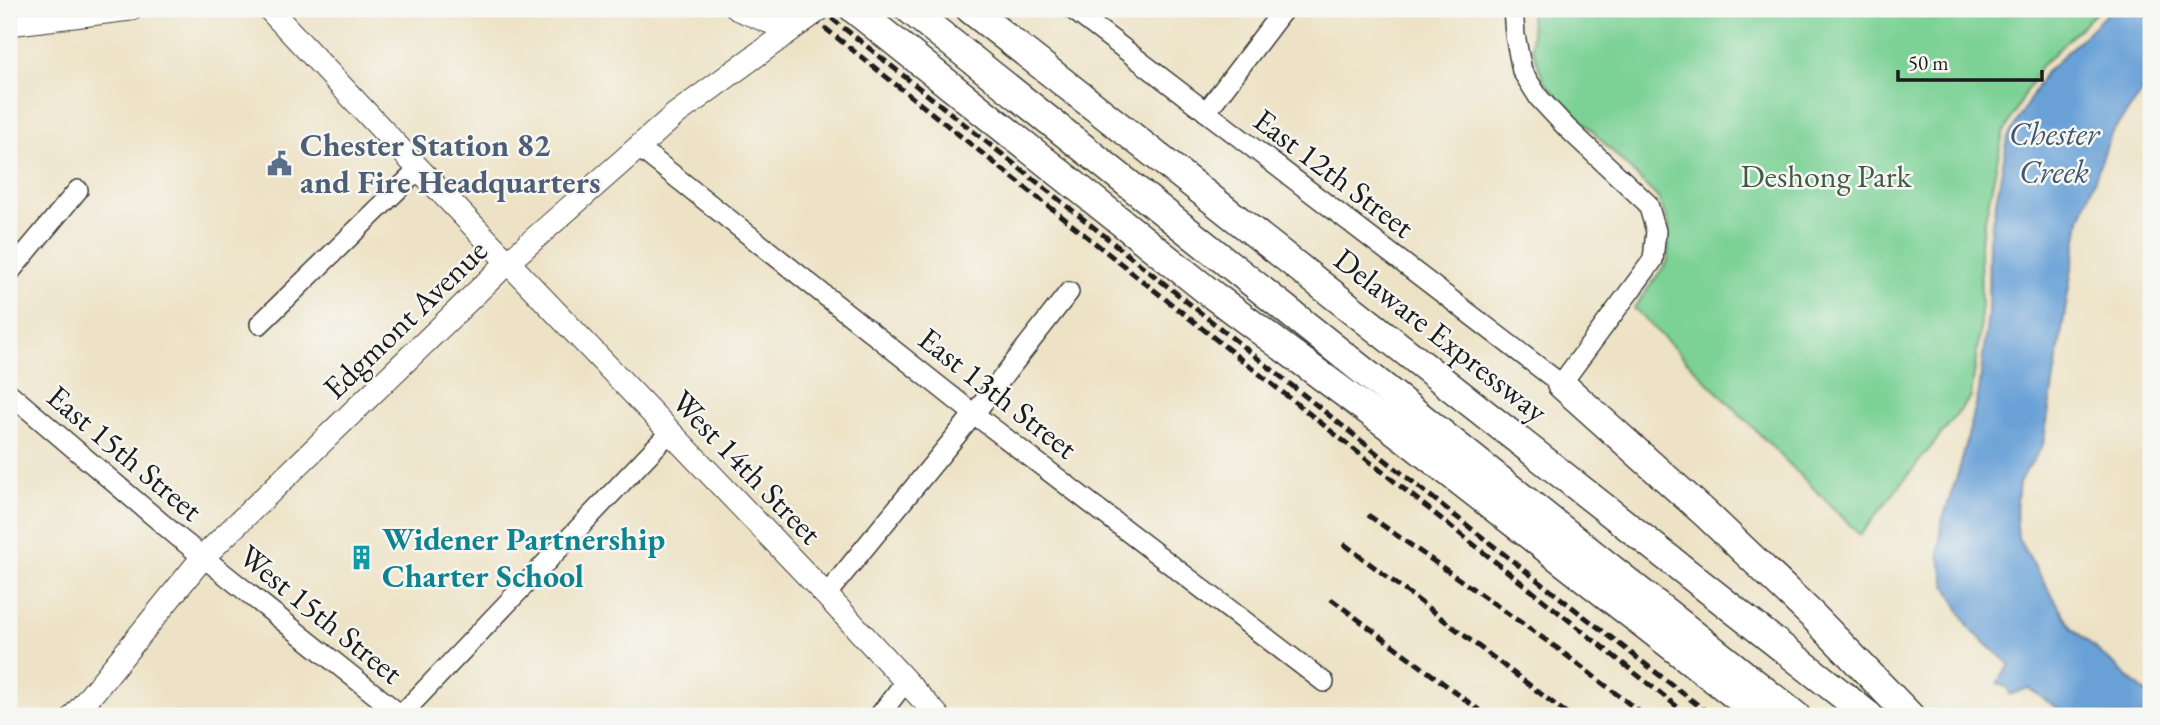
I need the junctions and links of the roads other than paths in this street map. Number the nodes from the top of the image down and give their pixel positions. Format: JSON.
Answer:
{"nodes":[{"id":1,"x":130,"y":9,"type":"edge"},
{"id":2,"x":269,"y":9,"type":"edge"},
{"id":3,"x":738,"y":9,"type":"edge"},
{"id":4,"x":820,"y":9,"type":"edge"},
{"id":5,"x":854,"y":9,"type":"edge"},
{"id":6,"x":909,"y":9,"type":"edge"},
{"id":7,"x":970,"y":9,"type":"edge"},
{"id":8,"x":1072,"y":9,"type":"edge"},
{"id":9,"x":1284,"y":9,"type":"edge"},
{"id":10,"x":1513,"y":9,"type":"edge"},
{"id":11,"x":16,"y":25,"type":"edge"},
{"id":12,"x":794,"y":27,"type":"junction"},
{"id":13,"x":1206,"y":112,"type":"junction"},
{"id":14,"x":638,"y":147,"type":"junction"},
{"id":15,"x":419,"y":169,"type":"junction"},
{"id":16,"x":78,"y":191,"type":"dead end"},
{"id":17,"x":508,"y":262,"type":"junction"},
{"id":18,"x":9,"y":273,"type":"edge"},
{"id":19,"x":1069,"y":292,"type":"dead end"},
{"id":20,"x":260,"y":324,"type":"dead end"},
{"id":21,"x":1560,"y":384,"type":"junction"},
{"id":22,"x":9,"y":393,"type":"edge"},
{"id":23,"x":974,"y":414,"type":"junction"},
{"id":24,"x":670,"y":432,"type":"junction"},
{"id":25,"x":203,"y":557,"type":"junction"},
{"id":26,"x":826,"y":595,"type":"junction"},
{"id":27,"x":905,"y":682,"type":"junction"},
{"id":28,"x":1324,"y":682,"type":"dead end"},
{"id":29,"x":74,"y":716,"type":"edge"},
{"id":30,"x":402,"y":716,"type":"edge"},
{"id":31,"x":879,"y":716,"type":"edge"},
{"id":32,"x":938,"y":716,"type":"edge"},
{"id":33,"x":1769,"y":716,"type":"edge"},
{"id":34,"x":1796,"y":716,"type":"edge"},
{"id":35,"x":1869,"y":716,"type":"edge"},
{"id":36,"x":1910,"y":716,"type":"edge"}],
"edges":[{"from":1,"to":11,"type":"main road"},
{"from":2,"to":15,"type":"main road","name":"West 14th Street"},
{"from":3,"to":12,"type":"main road"},
{"from":4,"to":12,"type":"main road","name":"Edgmont Avenue","bridge":true},
{"from":5,"to":33,"type":"highway"},
{"from":6,"to":34,"type":"highway"},
{"from":7,"to":35,"type":"highway","name":"Delaware Expressway"},
{"from":8,"to":13,"type":"street","name":"East 12th Street"},
{"from":9,"to":13,"type":"street"},
{"from":10,"to":21,"type":"street"},
{"from":12,"to":14,"type":"main road","name":"Edgmont Avenue"},
{"from":13,"to":21,"type":"street","name":"East 12th Street"},
{"from":14,"to":17,"type":"main road","name":"Edgmont Avenue"},
{"from":14,"to":23,"type":"street","name":"East 13th Street"},
{"from":15,"to":17,"type":"main road","name":"West 14th Street"},
{"from":15,"to":20,"type":"street"},
{"from":16,"to":18,"type":"street"},
{"from":17,"to":24,"type":"main road","name":"West 14th Street"},
{"from":17,"to":25,"type":"main road","name":"Edgmont Avenue"},
{"from":19,"to":23,"type":"street"},
{"from":21,"to":36,"type":"highway"},
{"from":22,"to":25,"type":"street","name":"East 15th Street"},
{"from":23,"to":26,"type":"street"},
{"from":23,"to":28,"type":"street","name":"East 13th Street"},
{"from":24,"to":26,"type":"main road","name":"West 14th Street"},
{"from":24,"to":30,"type":"street"},
{"from":25,"to":29,"type":"main road","name":"Edgmont Avenue"},
{"from":25,"to":30,"type":"street","name":"West 15th Street"},
{"from":26,"to":27,"type":"main road","name":"West 14th Street"},
{"from":27,"to":31,"type":"street"},
{"from":27,"to":32,"type":"main road","name":"West 14th Street"}]}
